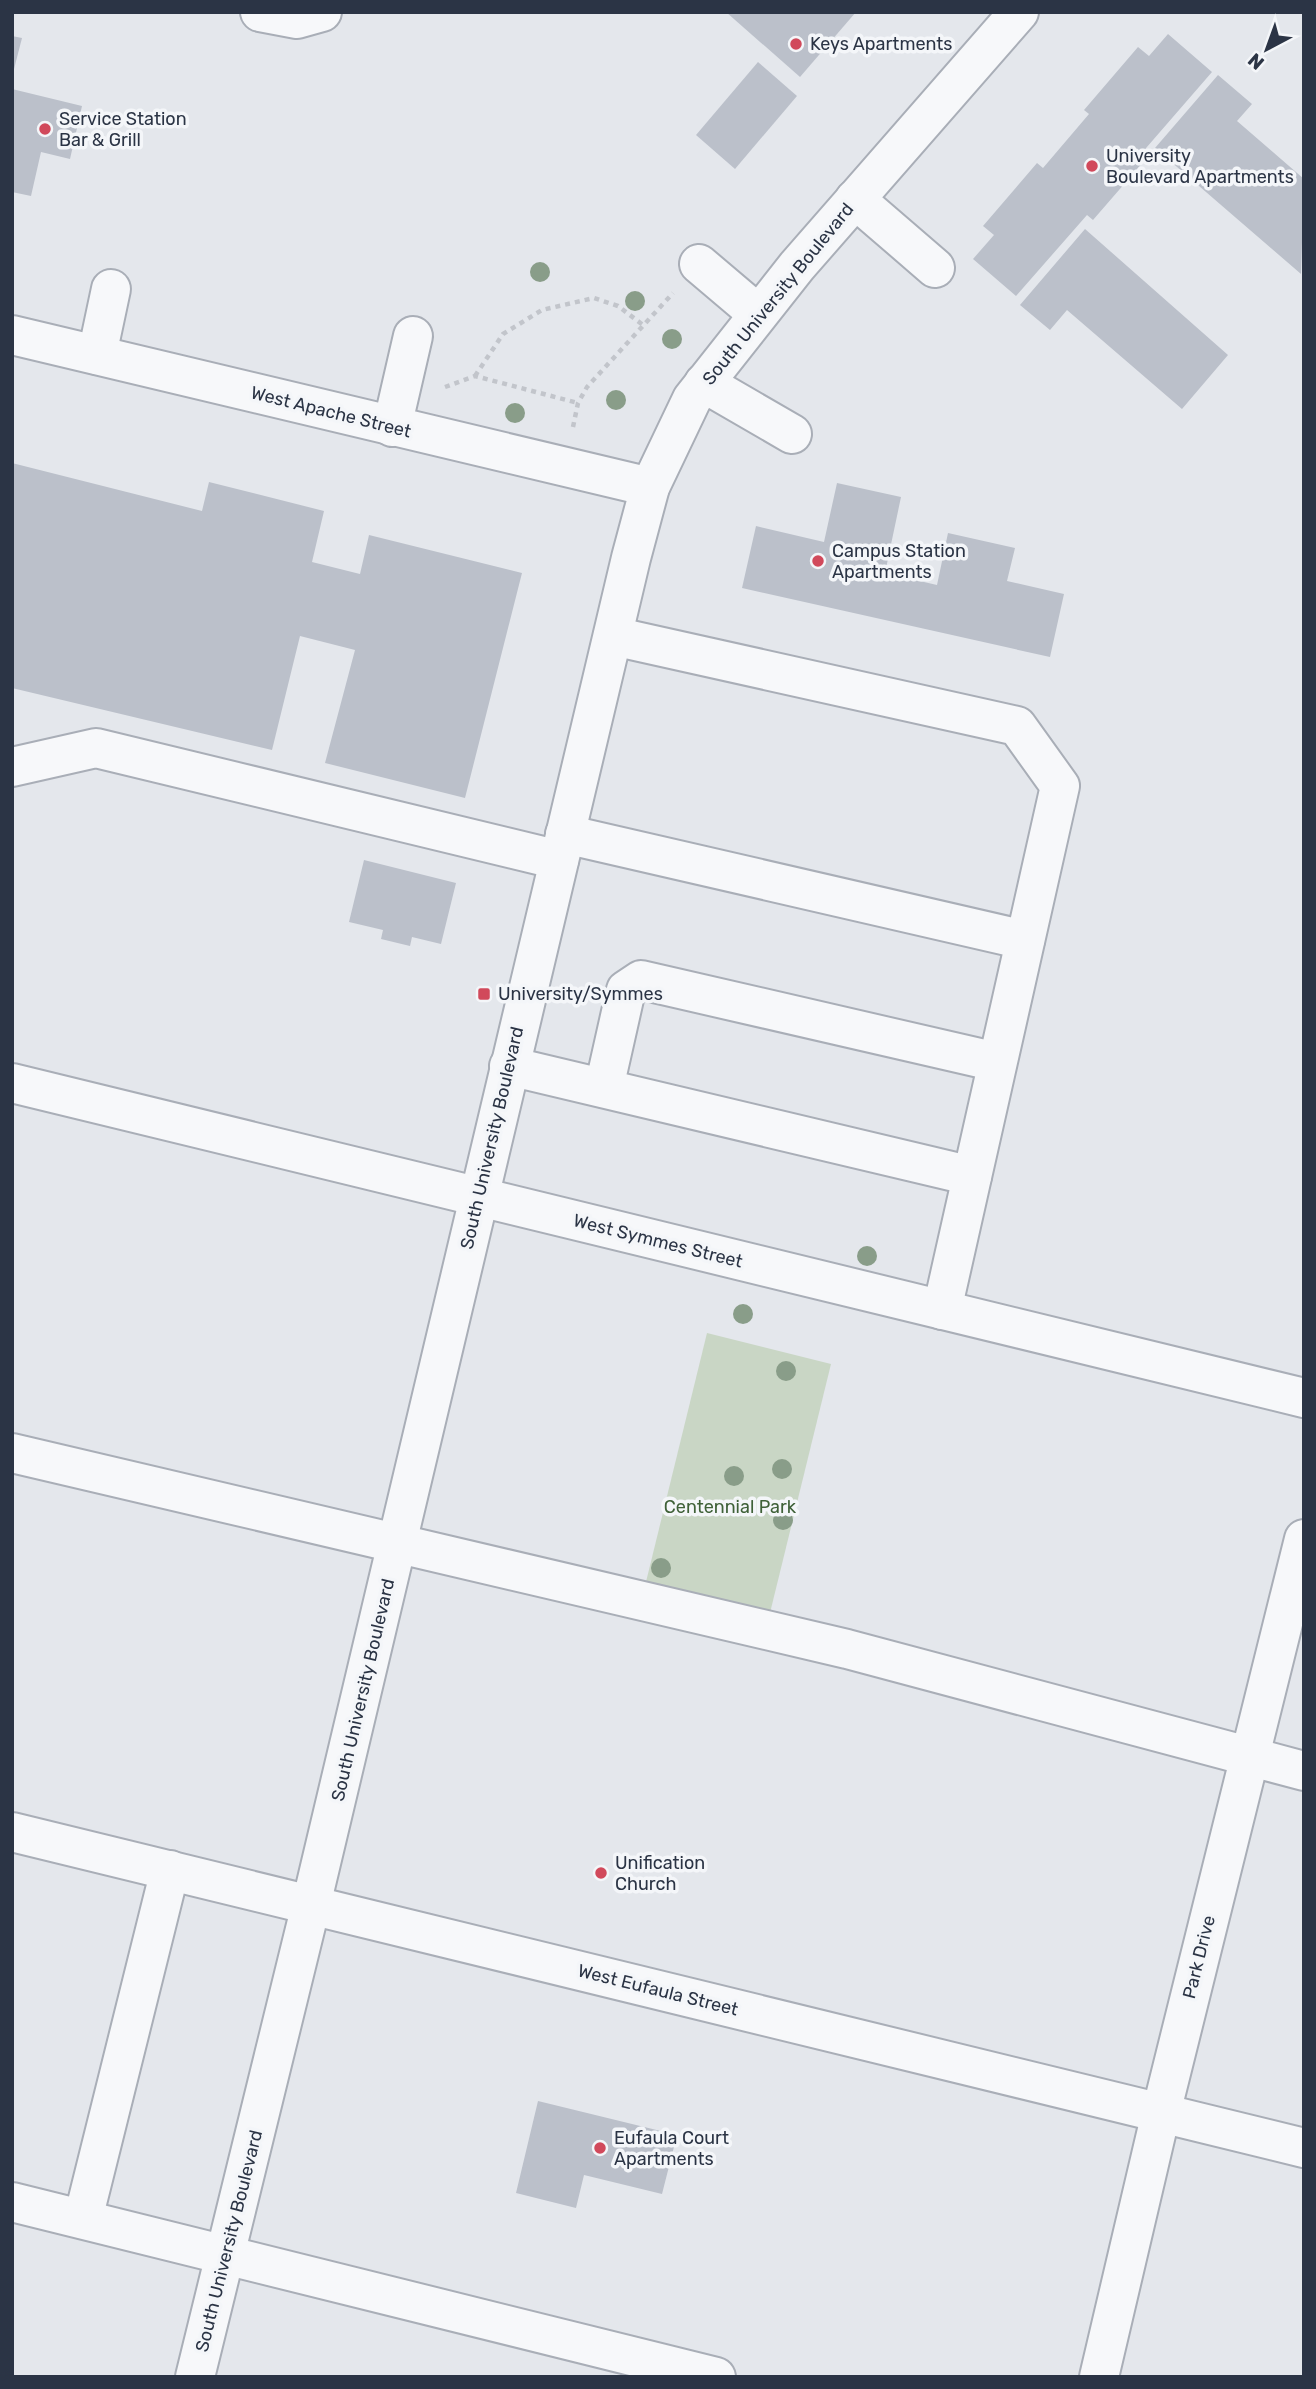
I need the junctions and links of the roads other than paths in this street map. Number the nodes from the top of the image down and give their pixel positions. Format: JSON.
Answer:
{"nodes":[{"id":1,"x":260,"y":12,"type":"edge"},
{"id":2,"x":322,"y":12,"type":"edge"},
{"id":3,"x":1019,"y":12,"type":"edge"},
{"id":4,"x":855,"y":200,"type":"junction"},
{"id":5,"x":699,"y":264,"type":"road end"},
{"id":6,"x":934,"y":268,"type":"dead end"},
{"id":7,"x":111,"y":289,"type":"dead end"},
{"id":8,"x":758,"y":314,"type":"junction"},
{"id":9,"x":12,"y":335,"type":"edge"},
{"id":10,"x":413,"y":336,"type":"dead end"},
{"id":11,"x":97,"y":355,"type":"junction"},
{"id":12,"x":704,"y":383,"type":"junction"},
{"id":13,"x":395,"y":411,"type":"junction"},
{"id":14,"x":792,"y":434,"type":"dead end"},
{"id":15,"x":650,"y":487,"type":"junction"},
{"id":16,"x":613,"y":636,"type":"junction"},
{"id":17,"x":12,"y":767,"type":"edge"},
{"id":18,"x":562,"y":847,"type":"junction"},
{"id":19,"x":1025,"y":940,"type":"junction"},
{"id":20,"x":997,"y":1062,"type":"junction"},
{"id":21,"x":509,"y":1066,"type":"junction"},
{"id":22,"x":12,"y":1083,"type":"edge"},
{"id":23,"x":604,"y":1088,"type":"junction"},
{"id":24,"x":972,"y":1176,"type":"junction"},
{"id":25,"x":477,"y":1197,"type":"junction"},
{"id":26,"x":942,"y":1310,"type":"junction"},
{"id":27,"x":1304,"y":1398,"type":"edge"},
{"id":28,"x":12,"y":1453,"type":"edge"},
{"id":29,"x":1304,"y":1539,"type":"edge"},
{"id":30,"x":397,"y":1546,"type":"junction"},
{"id":31,"x":1250,"y":1757,"type":"junction"},
{"id":32,"x":1304,"y":1771,"type":"edge"},
{"id":33,"x":12,"y":1832,"type":"edge"},
{"id":34,"x":170,"y":1870,"type":"junction"},
{"id":35,"x":311,"y":1905,"type":"junction"},
{"id":36,"x":1161,"y":2113,"type":"junction"},
{"id":37,"x":1304,"y":2148,"type":"edge"},
{"id":38,"x":12,"y":2202,"type":"edge"},
{"id":39,"x":83,"y":2219,"type":"junction"},
{"id":40,"x":225,"y":2255,"type":"junction"},
{"id":41,"x":195,"y":2377,"type":"edge"},
{"id":42,"x":716,"y":2377,"type":"edge"},
{"id":43,"x":1099,"y":2377,"type":"edge"}],
"edges":[{"from":1,"to":2,"type":"street"},
{"from":3,"to":4,"type":"street","name":"South University Boulevard"},
{"from":4,"to":6,"type":"street"},
{"from":4,"to":8,"type":"street","name":"South University Boulevard"},
{"from":5,"to":8,"type":"street"},
{"from":7,"to":11,"type":"street"},
{"from":8,"to":12,"type":"street","name":"South University Boulevard"},
{"from":9,"to":11,"type":"street","name":"West Apache Street"},
{"from":10,"to":13,"type":"street"},
{"from":11,"to":13,"type":"street","name":"West Apache Street"},
{"from":12,"to":14,"type":"street"},
{"from":12,"to":15,"type":"street","name":"South University Boulevard"},
{"from":13,"to":15,"type":"street","name":"West Apache Street"},
{"from":15,"to":16,"type":"street","name":"South University Boulevard"},
{"from":16,"to":18,"type":"street","name":"South University Boulevard"},
{"from":16,"to":19,"type":"street"},
{"from":17,"to":18,"type":"street"},
{"from":18,"to":19,"type":"street"},
{"from":18,"to":21,"type":"street","name":"South University Boulevard"},
{"from":19,"to":20,"type":"street"},
{"from":20,"to":23,"type":"street"},
{"from":20,"to":24,"type":"street"},
{"from":21,"to":23,"type":"street"},
{"from":21,"to":25,"type":"street","name":"South University Boulevard"},
{"from":22,"to":25,"type":"street","name":"West Symmes Street"},
{"from":23,"to":24,"type":"street"},
{"from":24,"to":26,"type":"street"},
{"from":25,"to":26,"type":"street","name":"West Symmes Street"},
{"from":25,"to":30,"type":"street","name":"South University Boulevard"},
{"from":26,"to":27,"type":"street","name":"West Symmes Street"},
{"from":28,"to":30,"type":"street"},
{"from":29,"to":31,"type":"street","name":"Park Drive"},
{"from":30,"to":31,"type":"street"},
{"from":30,"to":35,"type":"street","name":"South University Boulevard"},
{"from":31,"to":32,"type":"street"},
{"from":31,"to":36,"type":"street","name":"Park Drive"},
{"from":33,"to":34,"type":"street","name":"West Eufaula Street"},
{"from":34,"to":35,"type":"street","name":"West Eufaula Street"},
{"from":34,"to":39,"type":"street"},
{"from":35,"to":36,"type":"street","name":"West Eufaula Street"},
{"from":35,"to":40,"type":"street","name":"South University Boulevard"},
{"from":36,"to":37,"type":"street","name":"West Eufaula Street"},
{"from":36,"to":43,"type":"street","name":"Park Drive"},
{"from":38,"to":39,"type":"street"},
{"from":39,"to":40,"type":"street"},
{"from":40,"to":41,"type":"street","name":"South University Boulevard"},
{"from":40,"to":42,"type":"street"}]}
